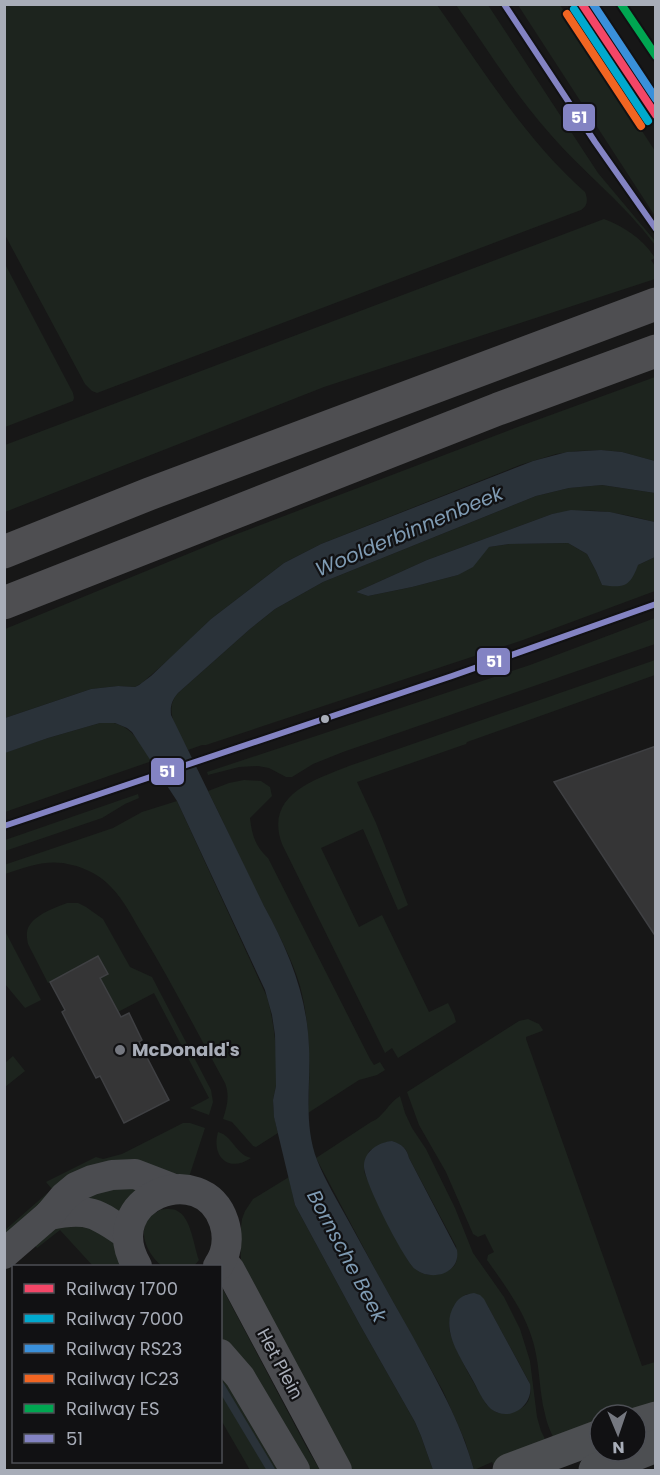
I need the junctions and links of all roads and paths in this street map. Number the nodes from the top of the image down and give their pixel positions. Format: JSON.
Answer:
{"nodes":[{"id":1,"x":656,"y":304,"type":"edge"},
{"id":2,"x":656,"y":351,"type":"edge"},
{"id":3,"x":4,"y":552,"type":"edge"},
{"id":4,"x":4,"y":603,"type":"edge"},
{"id":5,"x":174,"y":1189,"type":"junction"},
{"id":6,"x":49,"y":1215,"type":"junction"},
{"id":7,"x":128,"y":1235,"type":"junction"},
{"id":8,"x":4,"y":1254,"type":"edge"},
{"id":9,"x":220,"y":1263,"type":"edge"},
{"id":10,"x":137,"y":1265,"type":"edge"},
{"id":11,"x":222,"y":1356,"type":"edge"},
{"id":12,"x":588,"y":1440,"type":"edge"},
{"id":13,"x":656,"y":1446,"type":"edge"},
{"id":14,"x":295,"y":1470,"type":"edge"},
{"id":15,"x":337,"y":1470,"type":"edge"},
{"id":16,"x":509,"y":1470,"type":"edge"},
{"id":17,"x":595,"y":1470,"type":"edge"}],
"edges":[{"from":1,"to":3,"type":"highway"},
{"from":2,"to":4,"type":"highway"},
{"from":5,"to":6,"type":"street"},
{"from":5,"to":7,"type":"street"},
{"from":5,"to":9,"type":"street"},
{"from":6,"to":7,"type":"street"},
{"from":6,"to":8,"type":"street"},
{"from":7,"to":10,"type":"street"},
{"from":9,"to":15,"type":"street","name":"Het Plein"},
{"from":11,"to":14,"type":"street"},
{"from":12,"to":16,"type":"main road"},
{"from":13,"to":17,"type":"main road"}]}
